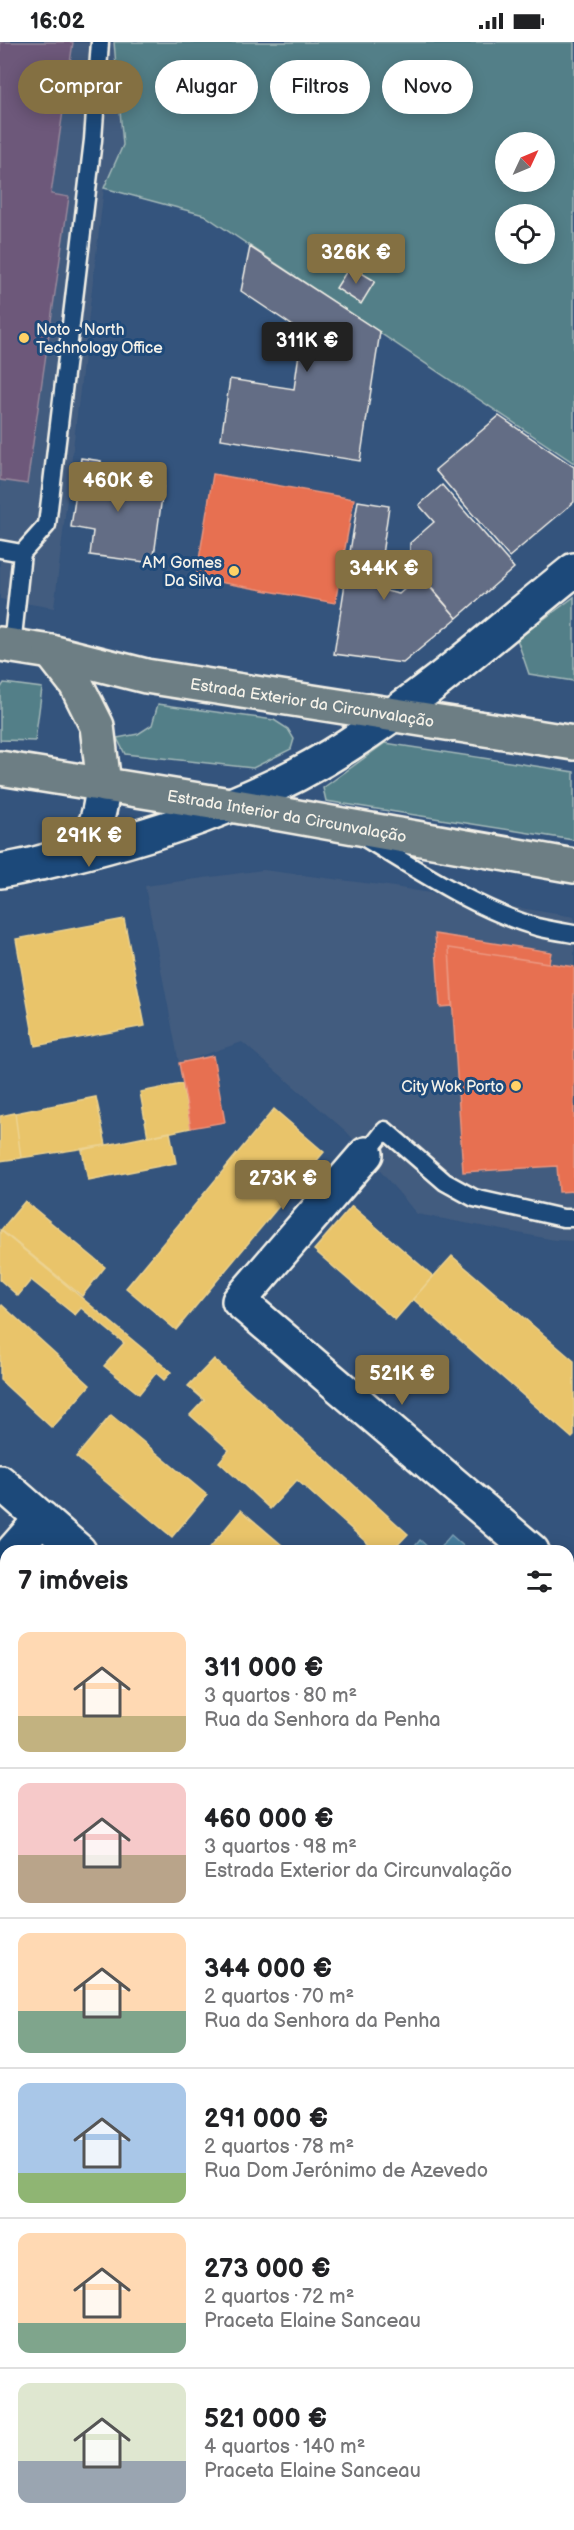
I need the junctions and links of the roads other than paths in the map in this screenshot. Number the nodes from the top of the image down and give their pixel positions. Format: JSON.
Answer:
{"nodes":[{"id":1,"x":100,"y":42,"type":"edge"},
{"id":2,"x":0,"y":549,"type":"edge"},
{"id":3,"x":22,"y":553,"type":"junction"},
{"id":4,"x":574,"y":570,"type":"edge"},
{"id":5,"x":6,"y":645,"type":"edge"},
{"id":6,"x":51,"y":652,"type":"junction"},
{"id":7,"x":391,"y":715,"type":"junction"},
{"id":8,"x":574,"y":743,"type":"edge"},
{"id":9,"x":0,"y":768,"type":"edge"},
{"id":10,"x":104,"y":785,"type":"junction"},
{"id":11,"x":230,"y":805,"type":"junction"},
{"id":12,"x":341,"y":825,"type":"junction"},
{"id":13,"x":40,"y":863,"type":"junction"},
{"id":14,"x":574,"y":866,"type":"edge"},
{"id":15,"x":0,"y":871,"type":"edge"},
{"id":16,"x":574,"y":934,"type":"edge"},
{"id":17,"x":366,"y":1154,"type":"joint"},
{"id":18,"x":574,"y":1218,"type":"edge"},
{"id":19,"x":0,"y":1482,"type":"edge"},
{"id":20,"x":42,"y":1518,"type":"junction"},
{"id":21,"x":18,"y":1545,"type":"edge"},
{"id":22,"x":72,"y":1545,"type":"edge"},
{"id":23,"x":525,"y":1545,"type":"edge"}],
"edges":[{"from":1,"to":3,"type":"lane"},
{"from":2,"to":3,"type":"lane"},
{"from":3,"to":5,"type":"lane"},
{"from":4,"to":7,"type":"street"},
{"from":5,"to":6,"type":"main road","name":"Estrada Exterior da Circunvalação"},
{"from":6,"to":7,"type":"main road","name":"Estrada Exterior da Circunvalação"},
{"from":6,"to":10,"type":"main road"},
{"from":7,"to":8,"type":"main road","name":"Estrada Exterior da Circunvalação"},
{"from":7,"to":11,"type":"street"},
{"from":9,"to":10,"type":"main road","name":"Estrada Interior da Circunvalação"},
{"from":10,"to":11,"type":"main road","name":"Estrada Interior da Circunvalação"},
{"from":10,"to":13,"type":"street"},
{"from":11,"to":12,"type":"main road","name":"Estrada Interior da Circunvalação"},
{"from":11,"to":13,"type":"street"},
{"from":12,"to":14,"type":"main road","name":"Estrada Interior da Circunvalação"},
{"from":12,"to":16,"type":"lane"},
{"from":13,"to":15,"type":"street"},
{"from":17,"to":18,"type":"lane"},
{"from":17,"to":23,"type":"street"},
{"from":19,"to":20,"type":"street"},
{"from":20,"to":21,"type":"street"},
{"from":20,"to":22,"type":"street"}]}
